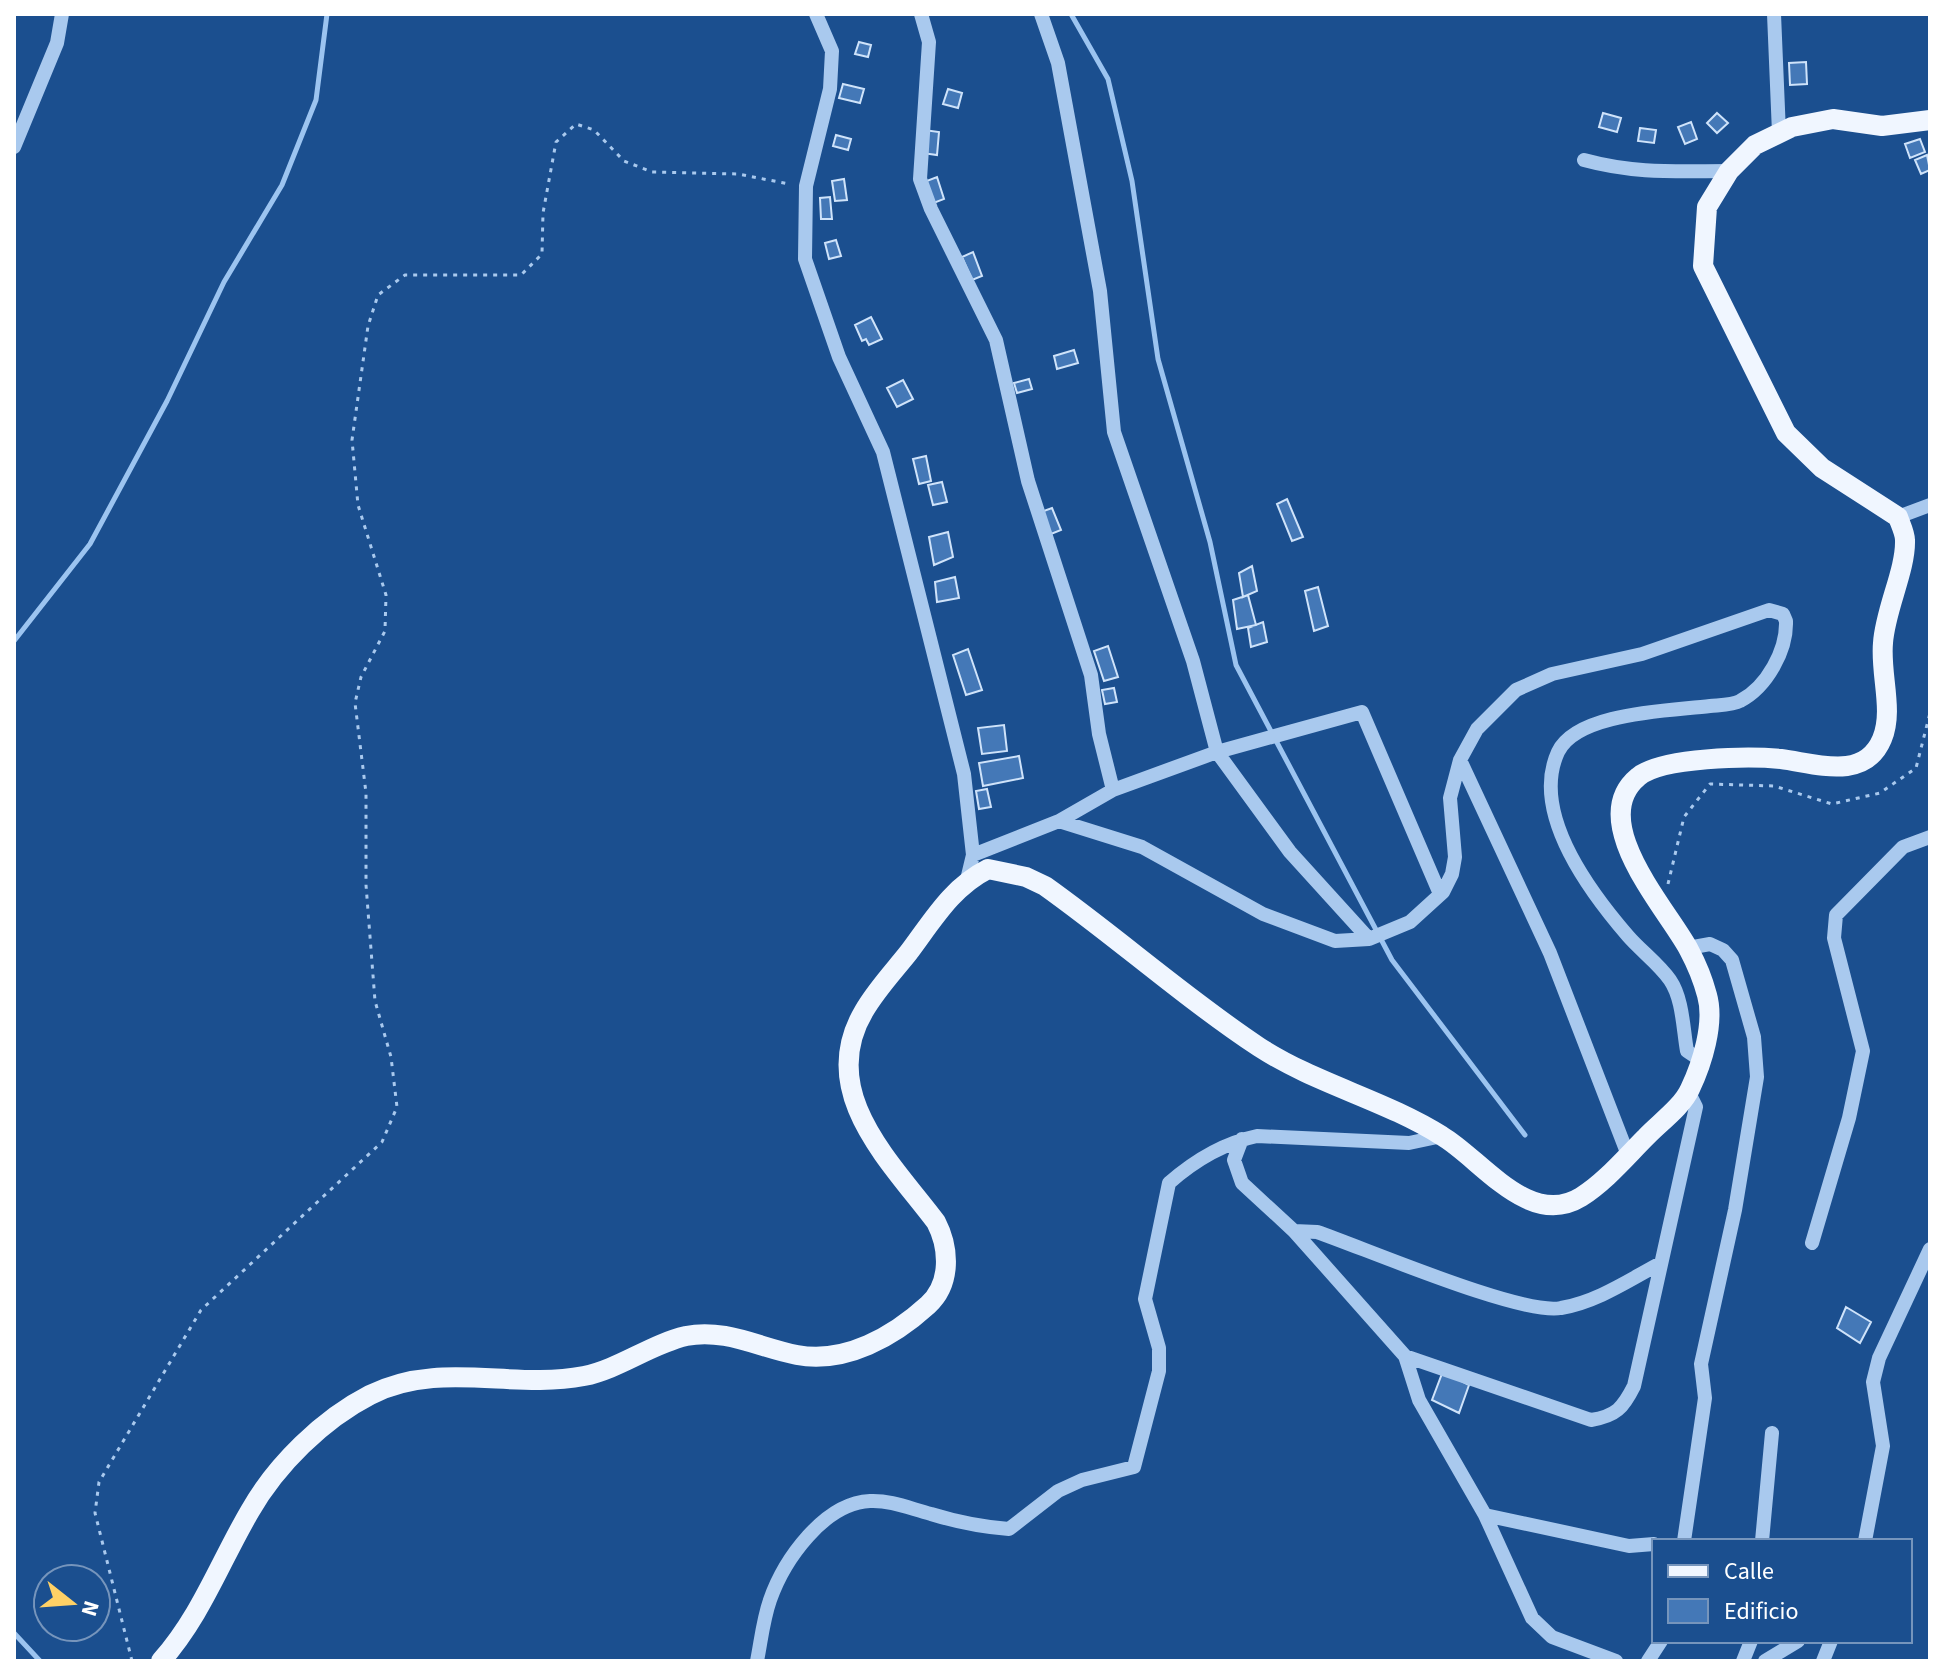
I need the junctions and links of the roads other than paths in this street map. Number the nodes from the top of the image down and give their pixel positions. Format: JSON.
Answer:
{"nodes":[{"id":1,"x":62,"y":14,"type":"edge"},
{"id":2,"x":816,"y":14,"type":"edge"},
{"id":3,"x":921,"y":14,"type":"edge"},
{"id":4,"x":1041,"y":14,"type":"edge"},
{"id":5,"x":1774,"y":14,"type":"edge"},
{"id":6,"x":1930,"y":122,"type":"edge"},
{"id":7,"x":1779,"y":133,"type":"junction"},
{"id":8,"x":14,"y":147,"type":"edge"},
{"id":9,"x":1584,"y":160,"type":"dead end"},
{"id":10,"x":1729,"y":171,"type":"junction"},
{"id":11,"x":1930,"y":505,"type":"edge"},
{"id":12,"x":1898,"y":517,"type":"junction"},
{"id":13,"x":1217,"y":752,"type":"junction"},
{"id":14,"x":1460,"y":760,"type":"junction"},
{"id":15,"x":1113,"y":790,"type":"junction"},
{"id":16,"x":1059,"y":821,"type":"junction"},
{"id":17,"x":1930,"y":837,"type":"edge"},
{"id":18,"x":973,"y":855,"type":"junction"},
{"id":19,"x":967,"y":880,"type":"junction"},
{"id":20,"x":1440,"y":894,"type":"junction"},
{"id":21,"x":1369,"y":939,"type":"junction"},
{"id":22,"x":1688,"y":948,"type":"junction"},
{"id":23,"x":1699,"y":1059,"type":"junction"},
{"id":24,"x":1689,"y":1093,"type":"junction"},
{"id":25,"x":1442,"y":1136,"type":"junction"},
{"id":26,"x":1242,"y":1139,"type":"junction"},
{"id":27,"x":1628,"y":1155,"type":"junction"},
{"id":28,"x":1294,"y":1231,"type":"junction"},
{"id":29,"x":1812,"y":1243,"type":"dead end"},
{"id":30,"x":1930,"y":1249,"type":"edge"},
{"id":31,"x":1661,"y":1263,"type":"junction"},
{"id":32,"x":1405,"y":1356,"type":"junction"},
{"id":33,"x":1772,"y":1433,"type":"dead end"},
{"id":34,"x":1485,"y":1515,"type":"junction"},
{"id":35,"x":1684,"y":1539,"type":"edge"},
{"id":36,"x":1762,"y":1539,"type":"edge"},
{"id":37,"x":1865,"y":1539,"type":"edge"},
{"id":38,"x":1652,"y":1544,"type":"edge"},
{"id":39,"x":1660,"y":1643,"type":"edge"},
{"id":40,"x":1795,"y":1643,"type":"edge"},
{"id":41,"x":161,"y":1661,"type":"edge"},
{"id":42,"x":757,"y":1661,"type":"edge"},
{"id":43,"x":1616,"y":1661,"type":"edge"},
{"id":44,"x":1648,"y":1661,"type":"edge"},
{"id":45,"x":1765,"y":1661,"type":"edge"}],
"edges":[{"from":1,"to":8,"type":"street"},
{"from":2,"to":18,"type":"street"},
{"from":3,"to":15,"type":"street"},
{"from":4,"to":13,"type":"street"},
{"from":5,"to":7,"type":"street"},
{"from":6,"to":7,"type":"main road"},
{"from":7,"to":10,"type":"main road"},
{"from":9,"to":10,"type":"street"},
{"from":10,"to":12,"type":"main road"},
{"from":11,"to":12,"type":"street"},
{"from":12,"to":22,"type":"main road"},
{"from":13,"to":15,"type":"street"},
{"from":13,"to":20,"type":"street"},
{"from":13,"to":21,"type":"street"},
{"from":14,"to":20,"type":"street"},
{"from":14,"to":23,"type":"street"},
{"from":14,"to":27,"type":"street"},
{"from":15,"to":16,"type":"street"},
{"from":16,"to":18,"type":"street"},
{"from":16,"to":21,"type":"street"},
{"from":17,"to":29,"type":"street"},
{"from":18,"to":19,"type":"street"},
{"from":19,"to":25,"type":"main road"},
{"from":19,"to":41,"type":"main road"},
{"from":20,"to":21,"type":"street"},
{"from":22,"to":23,"type":"main road"},
{"from":22,"to":35,"type":"street"},
{"from":23,"to":24,"type":"main road"},
{"from":24,"to":27,"type":"main road"},
{"from":24,"to":31,"type":"street"},
{"from":25,"to":26,"type":"street"},
{"from":25,"to":27,"type":"main road"},
{"from":26,"to":28,"type":"street"},
{"from":26,"to":42,"type":"street"},
{"from":28,"to":31,"type":"street"},
{"from":28,"to":32,"type":"street"},
{"from":30,"to":37,"type":"street"},
{"from":31,"to":32,"type":"street"},
{"from":32,"to":34,"type":"street"},
{"from":33,"to":36,"type":"street"},
{"from":34,"to":38,"type":"street"},
{"from":34,"to":43,"type":"street"},
{"from":39,"to":44,"type":"street"},
{"from":40,"to":45,"type":"street"}]}
